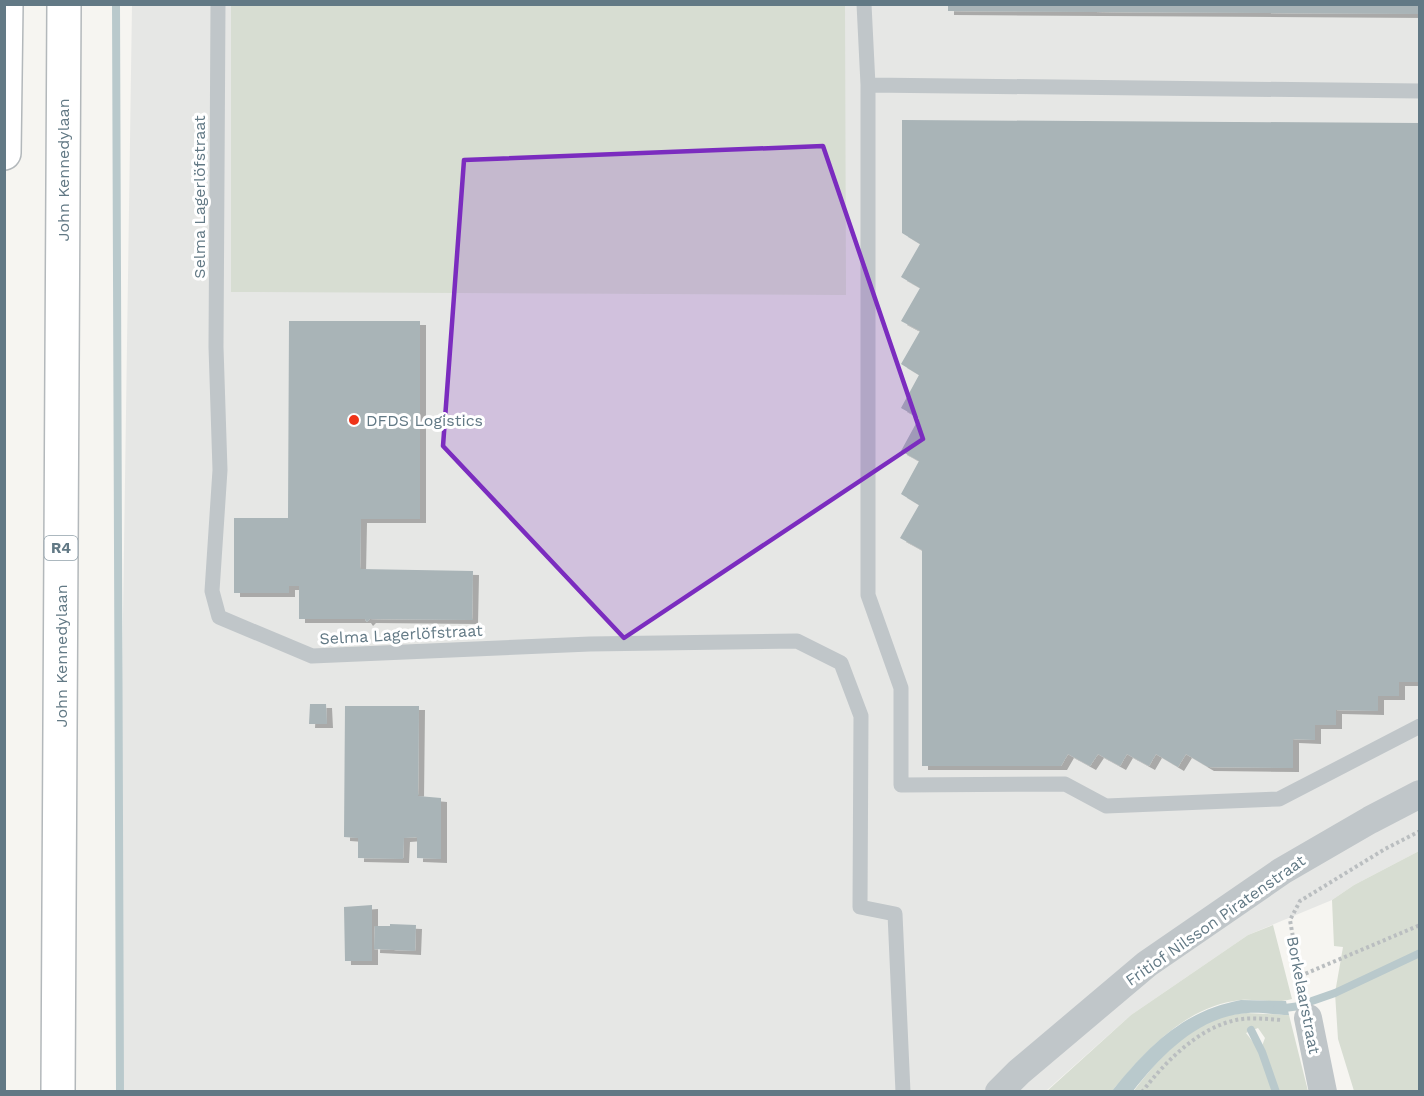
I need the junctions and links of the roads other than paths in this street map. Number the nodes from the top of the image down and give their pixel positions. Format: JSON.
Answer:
{"nodes":[{"id":1,"x":6,"y":4,"type":"edge"},
{"id":2,"x":64,"y":4,"type":"edge"},
{"id":3,"x":83,"y":4,"type":"edge"},
{"id":4,"x":218,"y":4,"type":"edge"},
{"id":5,"x":864,"y":4,"type":"edge"},
{"id":6,"x":868,"y":86,"type":"junction"},
{"id":7,"x":1419,"y":92,"type":"edge"},
{"id":8,"x":4,"y":153,"type":"edge"},
{"id":9,"x":1419,"y":726,"type":"edge"},
{"id":10,"x":1419,"y":794,"type":"edge"},
{"id":11,"x":1308,"y":1018,"type":"road end"},
{"id":12,"x":58,"y":1092,"type":"edge"},
{"id":13,"x":79,"y":1092,"type":"edge"},
{"id":14,"x":903,"y":1092,"type":"edge"},
{"id":15,"x":999,"y":1092,"type":"edge"},
{"id":16,"x":1323,"y":1092,"type":"edge"}],
"edges":[{"from":1,"to":8,"type":"highway"},
{"from":2,"to":12,"type":"highway","name":"John Kennedylaan","number":"R4"},
{"from":3,"to":13,"type":"highway","name":"John Kennedylaan","number":"R4"},
{"from":4,"to":14,"type":"lane","name":"Selma Lagerlöfstraat"},
{"from":5,"to":6,"type":"lane"},
{"from":6,"to":7,"type":"lane"},
{"from":6,"to":9,"type":"lane"},
{"from":10,"to":15,"type":"street","name":"Fritiof Nilsson Piratenstraat"},
{"from":11,"to":16,"type":"street","name":"Borkelaarstraat"}]}
